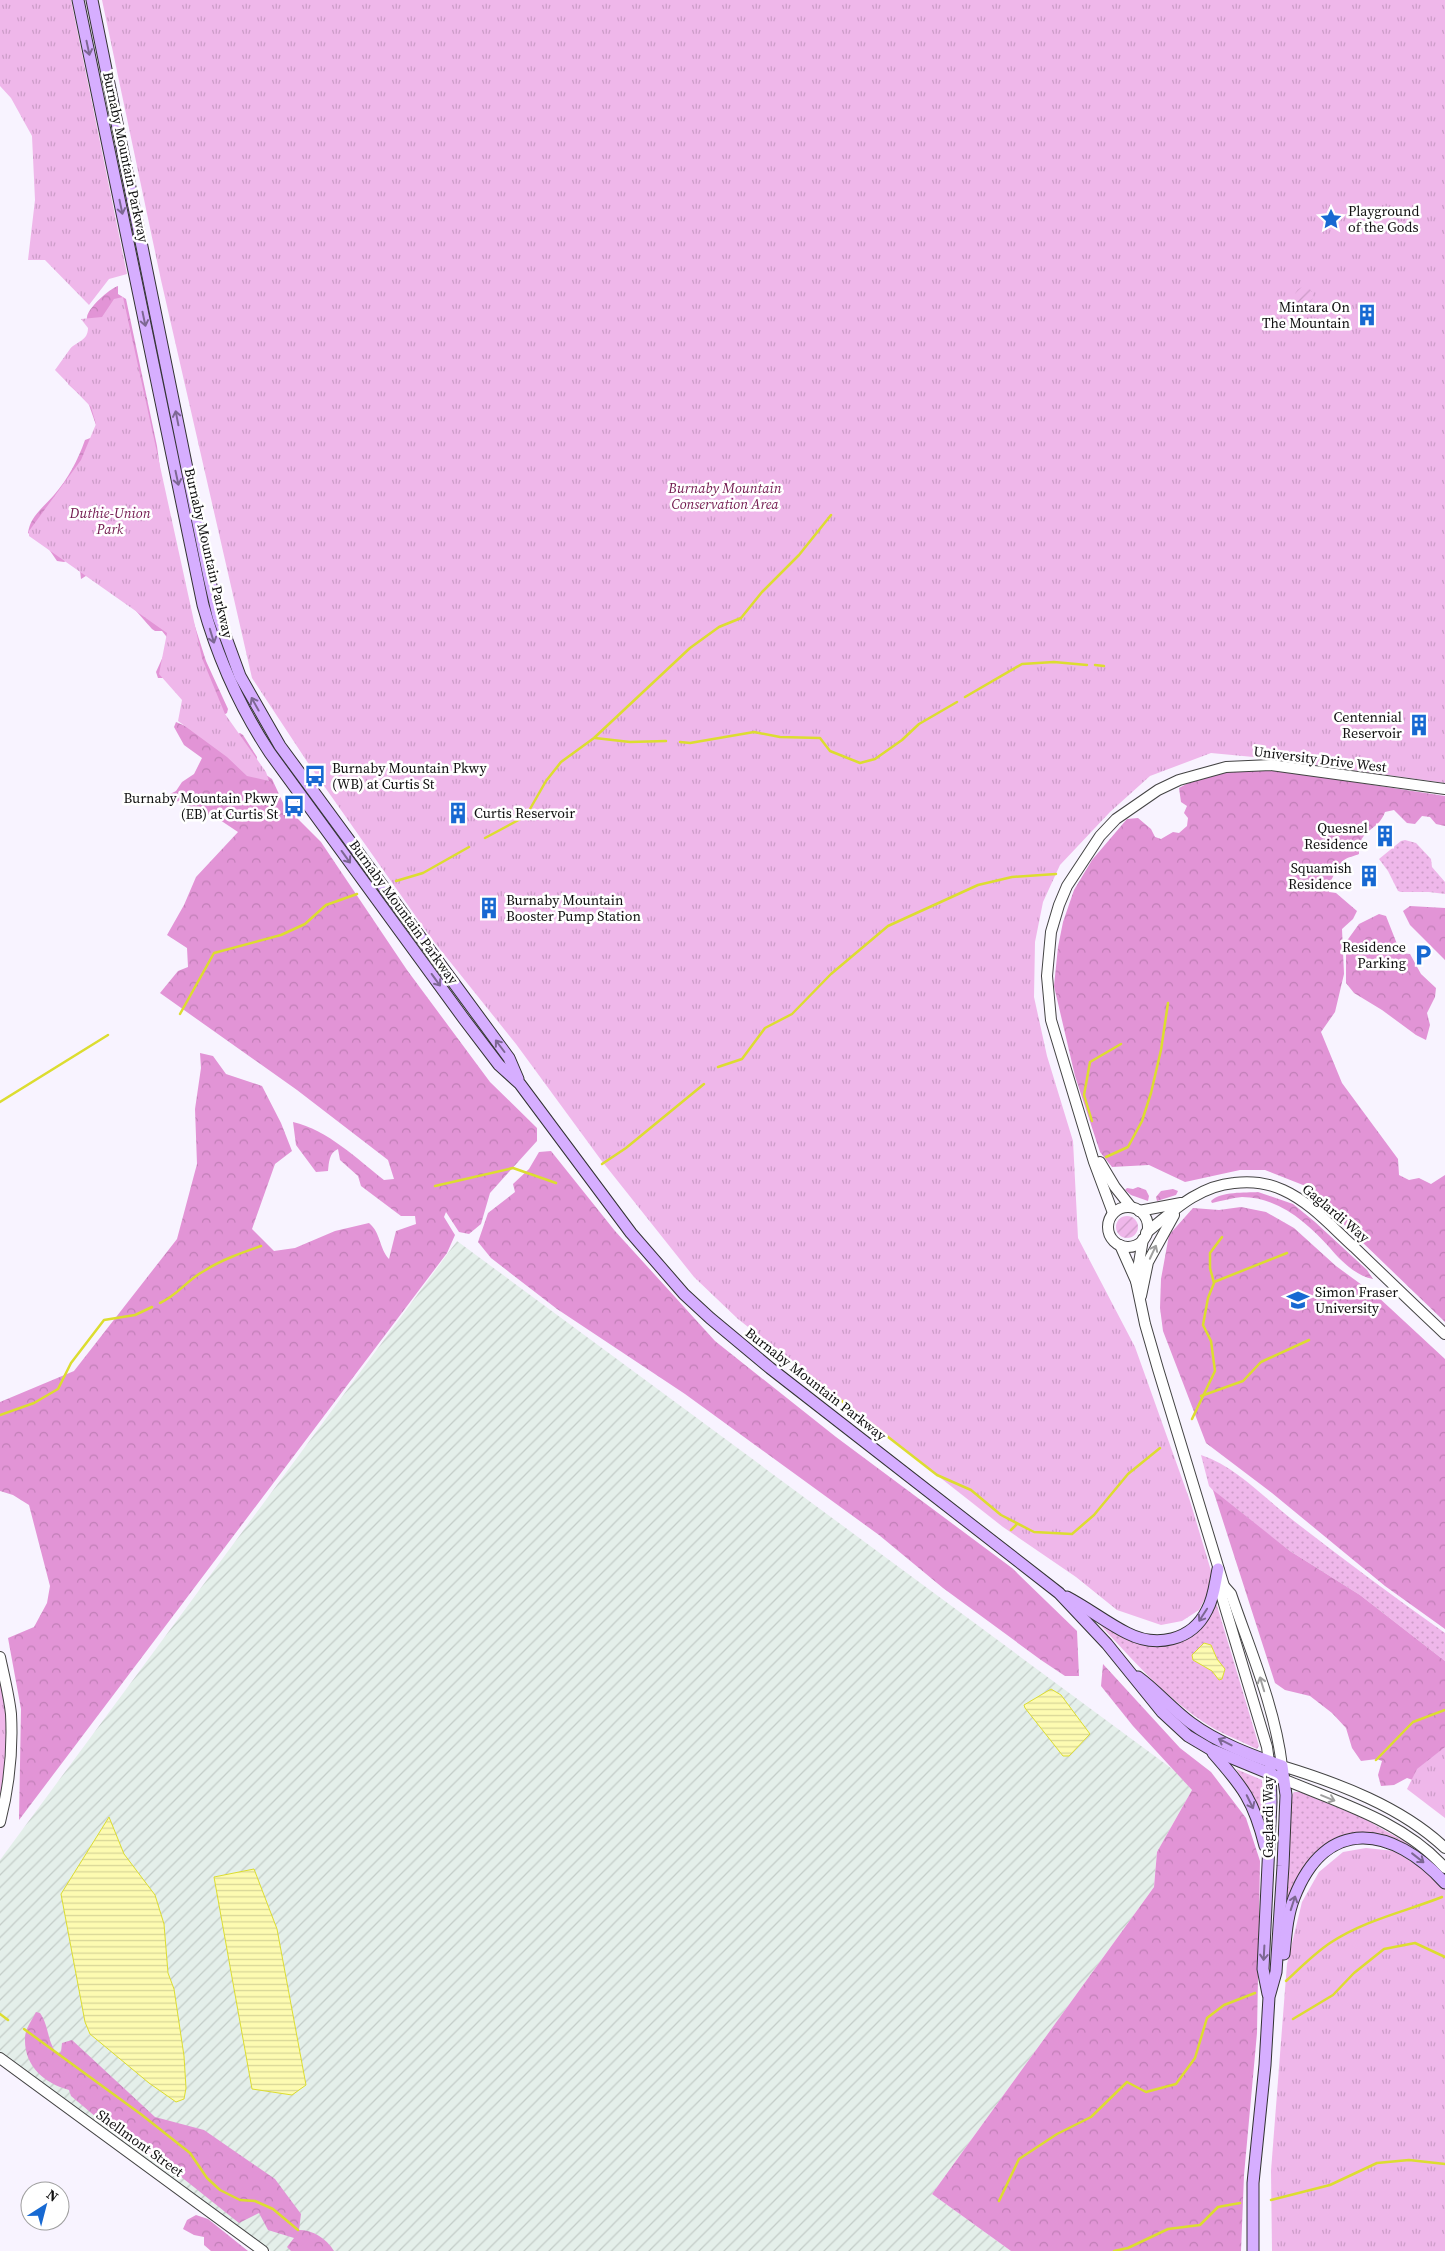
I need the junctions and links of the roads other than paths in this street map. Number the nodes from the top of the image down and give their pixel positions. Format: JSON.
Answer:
{"nodes":[{"id":1,"x":78,"y":0,"type":"edge"},
{"id":2,"x":92,"y":0,"type":"edge"},
{"id":3,"x":1445,"y":789,"type":"edge"},
{"id":4,"x":520,"y":1084,"type":"junction"},
{"id":5,"x":1093,"y":1153,"type":"junction"},
{"id":6,"x":1182,"y":1203,"type":"junction"},
{"id":7,"x":1135,"y":1209,"type":"junction"},
{"id":8,"x":1113,"y":1213,"type":"junction"},
{"id":9,"x":1145,"y":1236,"type":"junction"},
{"id":10,"x":1120,"y":1245,"type":"junction"},
{"id":11,"x":1136,"y":1281,"type":"junction"},
{"id":12,"x":1140,"y":1299,"type":"junction"},
{"id":13,"x":1445,"y":1334,"type":"edge"},
{"id":14,"x":1218,"y":1569,"type":"junction"},
{"id":15,"x":1224,"y":1586,"type":"junction"},
{"id":16,"x":1059,"y":1593,"type":"junction"},
{"id":17,"x":0,"y":1657,"type":"edge"},
{"id":18,"x":1131,"y":1672,"type":"junction"},
{"id":19,"x":1210,"y":1749,"type":"junction"},
{"id":20,"x":1270,"y":1762,"type":"junction"},
{"id":21,"x":1282,"y":1766,"type":"junction"},
{"id":22,"x":1271,"y":1774,"type":"junction"},
{"id":23,"x":1283,"y":1779,"type":"junction"},
{"id":24,"x":0,"y":1822,"type":"edge"},
{"id":25,"x":1445,"y":1848,"type":"edge"},
{"id":26,"x":1268,"y":1857,"type":"junction"},
{"id":27,"x":1445,"y":1868,"type":"edge"},
{"id":28,"x":1445,"y":1883,"type":"edge"},
{"id":29,"x":1276,"y":1965,"type":"junction"},
{"id":30,"x":1269,"y":1997,"type":"junction"},
{"id":31,"x":0,"y":2058,"type":"edge"},
{"id":32,"x":263,"y":2251,"type":"edge"},
{"id":33,"x":1253,"y":2251,"type":"edge"}],
"edges":[{"from":1,"to":4,"type":"main road","name":"Burnaby Mountain Parkway","one_way":true},
{"from":4,"to":2,"type":"main road","name":"Burnaby Mountain Parkway","one_way":true},
{"from":3,"to":5,"type":"street","name":"University Drive West"},
{"from":4,"to":16,"type":"main road","name":"Burnaby Mountain Parkway"},
{"from":5,"to":7,"type":"street","name":"University Drive West"},
{"from":5,"to":8,"type":"street","name":"University Drive West"},
{"from":6,"to":7,"type":"street","name":"Gaglardi Way"},
{"from":6,"to":9,"type":"street","name":"Gaglardi Way"},
{"from":12,"to":6,"type":"street","one_way":true},
{"from":6,"to":13,"type":"street","name":"Gaglardi Way"},
{"from":7,"to":8,"type":"street"},
{"from":7,"to":9,"type":"street"},
{"from":8,"to":10,"type":"street"},
{"from":9,"to":10,"type":"street"},
{"from":9,"to":11,"type":"street","name":"Gaglardi Way"},
{"from":10,"to":11,"type":"street","name":"Gaglardi Way"},
{"from":11,"to":12,"type":"street","name":"Gaglardi Way"},
{"from":12,"to":14,"type":"street","name":"Gaglardi Way"},
{"from":14,"to":15,"type":"street","name":"Gaglardi Way"},
{"from":14,"to":16,"type":"main road","one_way":true},
{"from":15,"to":20,"type":"street","name":"Gaglardi Way"},
{"from":21,"to":15,"type":"street","name":"Gaglardi Way","one_way":true},
{"from":16,"to":18,"type":"main road","name":"Burnaby Mountain Parkway"},
{"from":17,"to":24,"type":"street"},
{"from":18,"to":19,"type":"main road","name":"Burnaby Mountain Parkway"},
{"from":20,"to":18,"type":"main road","name":"Burnaby Mountain Parkway","one_way":true},
{"from":19,"to":22,"type":"main road","name":"Burnaby Mountain Parkway"},
{"from":19,"to":26,"type":"main road","one_way":true},
{"from":20,"to":21,"type":"main road","name":"Burnaby Mountain Parkway"},
{"from":20,"to":22,"type":"main road","name":"Gaglardi Way"},
{"from":21,"to":23,"type":"main road","name":"Gaglardi Way"},
{"from":21,"to":25,"type":"street"},
{"from":22,"to":23,"type":"main road","name":"Burnaby Mountain Parkway"},
{"from":22,"to":26,"type":"main road","name":"Gaglardi Way"},
{"from":23,"to":27,"type":"street","one_way":true},
{"from":23,"to":29,"type":"main road","name":"Gaglardi Way"},
{"from":26,"to":30,"type":"main road","name":"Gaglardi Way","one_way":true},
{"from":29,"to":28,"type":"main road","one_way":true},
{"from":29,"to":30,"type":"main road","name":"Gaglardi Way"},
{"from":30,"to":33,"type":"main road","name":"Gaglardi Way"},
{"from":31,"to":32,"type":"street","name":"Shellmont Street"}]}
